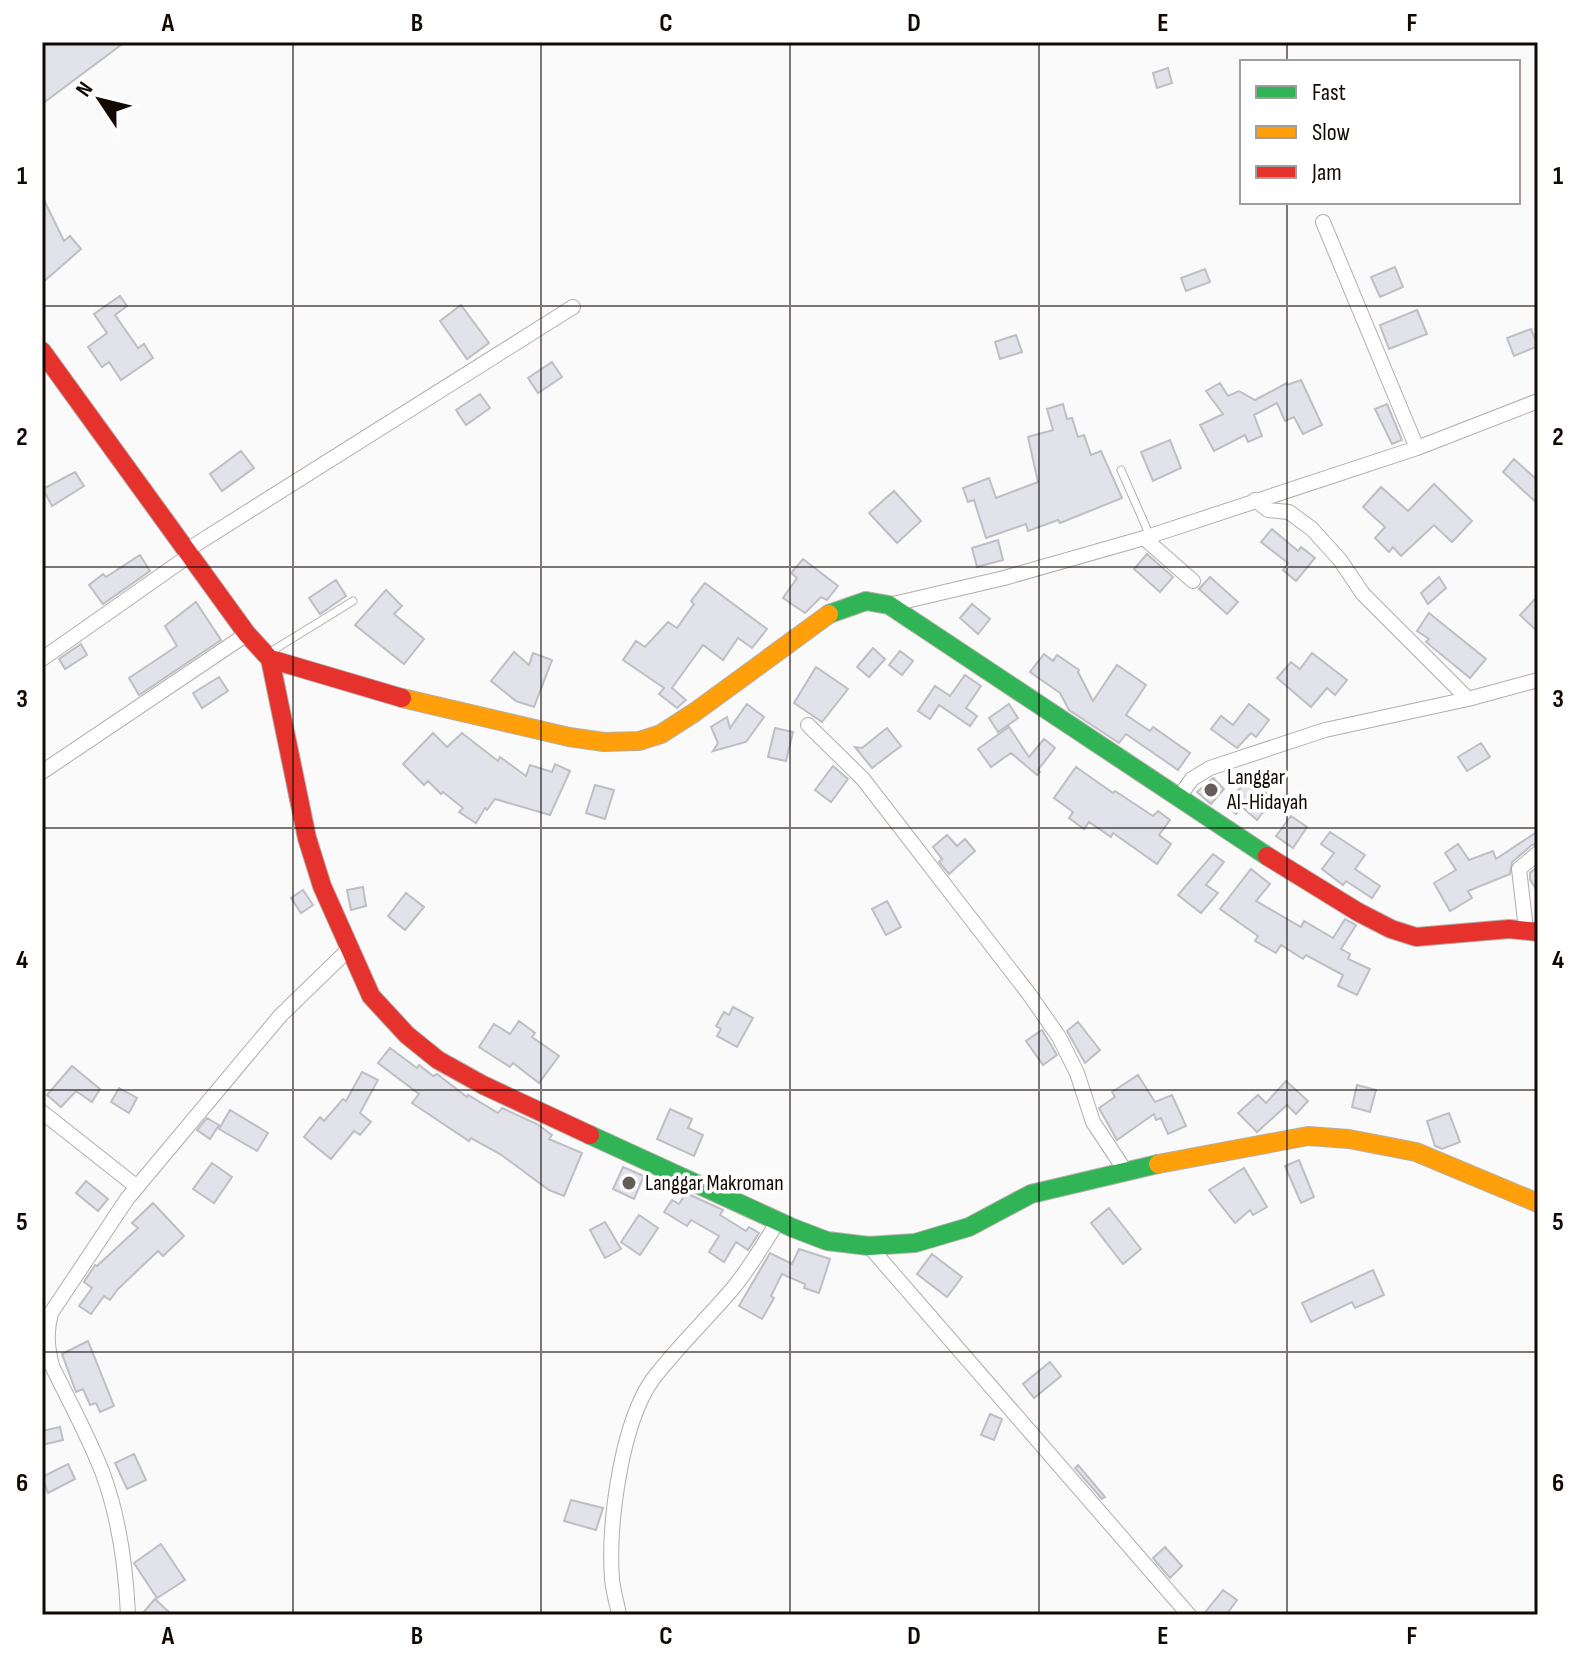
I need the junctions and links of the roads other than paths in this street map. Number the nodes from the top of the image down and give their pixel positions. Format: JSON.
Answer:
{"nodes":[{"id":1,"x":1323,"y":222,"type":"dead end"},
{"id":2,"x":573,"y":307,"type":"dead end"},
{"id":3,"x":42,"y":351,"type":"edge"},
{"id":4,"x":1538,"y":401,"type":"edge"},
{"id":5,"x":1417,"y":448,"type":"junction"},
{"id":6,"x":1121,"y":470,"type":"dead end"},
{"id":7,"x":1255,"y":500,"type":"junction"},
{"id":8,"x":1147,"y":537,"type":"junction"},
{"id":9,"x":188,"y":552,"type":"junction"},
{"id":10,"x":1193,"y":581,"type":"dead end"},
{"id":11,"x":353,"y":601,"type":"dead end"},
{"id":12,"x":889,"y":605,"type":"junction"},
{"id":13,"x":247,"y":634,"type":"junction"},
{"id":14,"x":268,"y":657,"type":"junction"},
{"id":15,"x":42,"y":659,"type":"edge"},
{"id":16,"x":1538,"y":680,"type":"edge"},
{"id":17,"x":1468,"y":699,"type":"junction"},
{"id":18,"x":808,"y":725,"type":"dead end"},
{"id":19,"x":42,"y":772,"type":"edge"},
{"id":20,"x":1179,"y":797,"type":"junction"},
{"id":21,"x":1538,"y":853,"type":"edge"},
{"id":22,"x":1532,"y":931,"type":"edge"},
{"id":23,"x":349,"y":949,"type":"junction"},
{"id":24,"x":42,"y":1112,"type":"edge"},
{"id":25,"x":1126,"y":1172,"type":"junction"},
{"id":26,"x":137,"y":1187,"type":"junction"},
{"id":27,"x":1538,"y":1203,"type":"edge"},
{"id":28,"x":778,"y":1221,"type":"junction"},
{"id":29,"x":869,"y":1246,"type":"junction"},
{"id":30,"x":128,"y":1615,"type":"edge"},
{"id":31,"x":619,"y":1615,"type":"edge"},
{"id":32,"x":1189,"y":1615,"type":"edge"}],
"edges":[{"from":1,"to":5,"type":"street"},
{"from":2,"to":9,"type":"street"},
{"from":3,"to":9,"type":"street"},
{"from":4,"to":5,"type":"street"},
{"from":5,"to":7,"type":"street"},
{"from":6,"to":8,"type":"lane"},
{"from":7,"to":8,"type":"street"},
{"from":7,"to":17,"type":"street"},
{"from":8,"to":10,"type":"street"},
{"from":8,"to":12,"type":"street"},
{"from":9,"to":13,"type":"street"},
{"from":9,"to":15,"type":"street"},
{"from":11,"to":14,"type":"lane"},
{"from":12,"to":14,"type":"street"},
{"from":12,"to":20,"type":"street"},
{"from":13,"to":14,"type":"street"},
{"from":13,"to":19,"type":"street"},
{"from":14,"to":23,"type":"street"},
{"from":16,"to":17,"type":"street"},
{"from":17,"to":20,"type":"street"},
{"from":18,"to":25,"type":"street"},
{"from":20,"to":22,"type":"street"},
{"from":21,"to":22,"type":"street"},
{"from":23,"to":26,"type":"street"},
{"from":23,"to":28,"type":"street"},
{"from":24,"to":26,"type":"street"},
{"from":25,"to":27,"type":"street"},
{"from":25,"to":29,"type":"street"},
{"from":26,"to":30,"type":"street"},
{"from":28,"to":29,"type":"street"},
{"from":28,"to":31,"type":"street"},
{"from":29,"to":32,"type":"street"}]}
